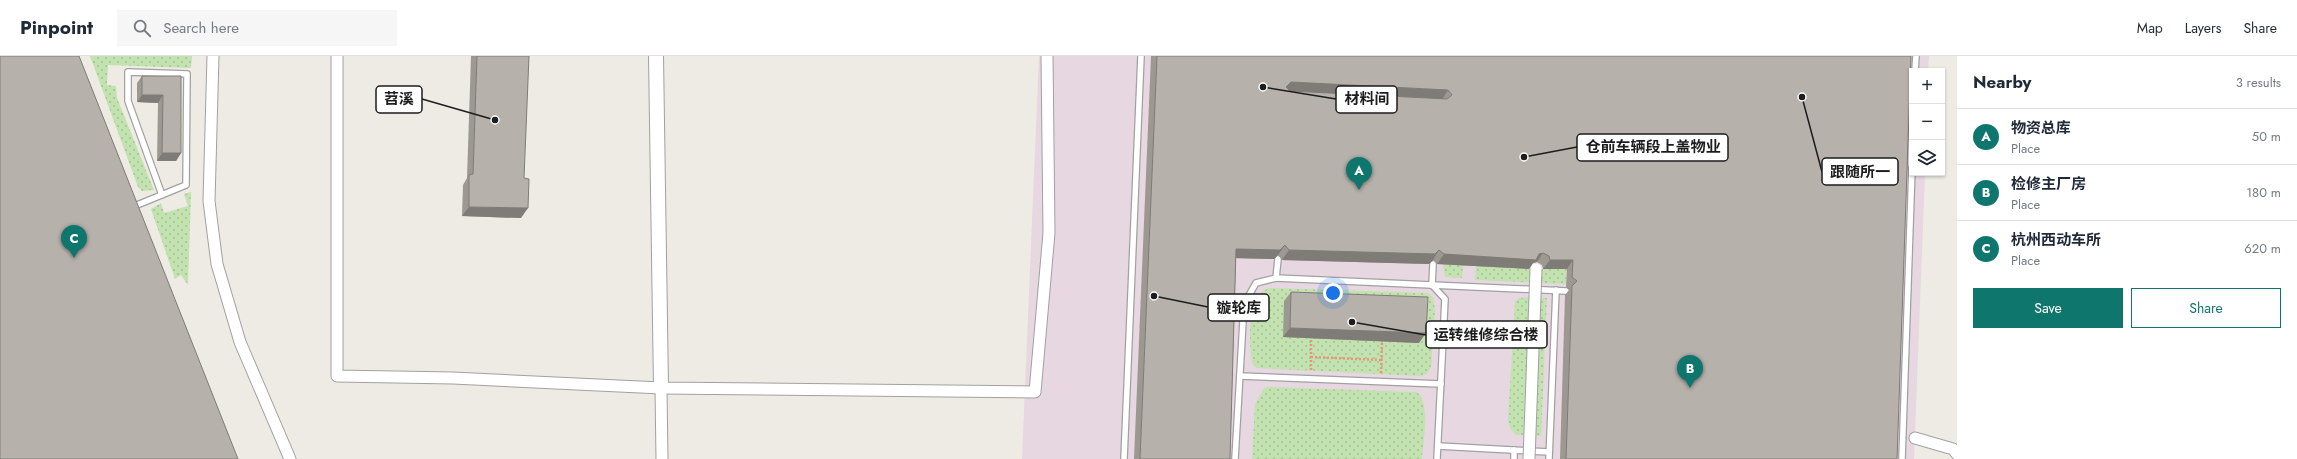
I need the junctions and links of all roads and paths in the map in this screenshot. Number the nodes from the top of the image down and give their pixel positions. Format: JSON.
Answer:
{"nodes":[{"id":1,"x":213,"y":56,"type":"edge"},
{"id":2,"x":337,"y":56,"type":"edge"},
{"id":3,"x":656,"y":56,"type":"edge"},
{"id":4,"x":1047,"y":56,"type":"edge"},
{"id":5,"x":1141,"y":56,"type":"edge"},
{"id":6,"x":1916,"y":56,"type":"edge"},
{"id":7,"x":1915,"y":68,"type":"edge"},
{"id":8,"x":1912,"y":176,"type":"edge"},
{"id":9,"x":162,"y":195,"type":"junction"},
{"id":10,"x":134,"y":197,"type":"edge"},
{"id":11,"x":137,"y":204,"type":"junction"},
{"id":12,"x":140,"y":212,"type":"edge"},
{"id":13,"x":1278,"y":260,"type":"edge"},
{"id":14,"x":1433,"y":264,"type":"edge"},
{"id":15,"x":1536,"y":269,"type":"edge"},
{"id":16,"x":1276,"y":278,"type":"junction"},
{"id":17,"x":1432,"y":285,"type":"junction"},
{"id":18,"x":1556,"y":290,"type":"junction"},
{"id":19,"x":1566,"y":291,"type":"dead end"},
{"id":20,"x":1311,"y":339,"type":"edge"},
{"id":21,"x":1382,"y":341,"type":"edge"},
{"id":22,"x":1311,"y":357,"type":"junction"},
{"id":23,"x":1381,"y":360,"type":"junction"},
{"id":24,"x":1240,"y":376,"type":"junction"},
{"id":25,"x":1310,"y":379,"type":"junction"},
{"id":26,"x":1381,"y":382,"type":"junction"},
{"id":27,"x":1441,"y":384,"type":"junction"},
{"id":28,"x":661,"y":388,"type":"junction"},
{"id":29,"x":1915,"y":438,"type":"dead end"},
{"id":30,"x":1438,"y":446,"type":"junction"},
{"id":31,"x":1514,"y":450,"type":"junction"},
{"id":32,"x":1549,"y":452,"type":"junction"},
{"id":33,"x":1957,"y":454,"type":"edge"},
{"id":34,"x":290,"y":459,"type":"edge"},
{"id":35,"x":662,"y":459,"type":"edge"},
{"id":36,"x":1124,"y":459,"type":"edge"},
{"id":37,"x":1235,"y":459,"type":"edge"},
{"id":38,"x":1437,"y":459,"type":"edge"},
{"id":39,"x":1514,"y":459,"type":"edge"},
{"id":40,"x":1529,"y":459,"type":"edge"},
{"id":41,"x":1549,"y":459,"type":"edge"},
{"id":42,"x":1902,"y":459,"type":"edge"}],
"edges":[{"from":1,"to":34,"type":"street"},
{"from":2,"to":28,"type":"street"},
{"from":3,"to":28,"type":"street"},
{"from":4,"to":28,"type":"street"},
{"from":5,"to":36,"type":"lane"},
{"from":6,"to":7,"type":"lane"},
{"from":8,"to":42,"type":"lane"},
{"from":9,"to":9,"type":"lane"},
{"from":9,"to":11,"type":"lane"},
{"from":10,"to":11,"type":"lane"},
{"from":11,"to":12,"type":"lane"},
{"from":13,"to":16,"type":"lane"},
{"from":14,"to":17,"type":"lane"},
{"from":15,"to":40,"type":"street","bridge":true},
{"from":16,"to":17,"type":"lane"},
{"from":16,"to":24,"type":"lane"},
{"from":17,"to":18,"type":"lane"},
{"from":17,"to":27,"type":"lane"},
{"from":18,"to":19,"type":"lane"},
{"from":18,"to":32,"type":"lane"},
{"from":20,"to":22,"type":"path"},
{"from":21,"to":23,"type":"path"},
{"from":22,"to":23,"type":"path"},
{"from":22,"to":25,"type":"path"},
{"from":23,"to":26,"type":"path"},
{"from":24,"to":25,"type":"lane"},
{"from":24,"to":37,"type":"lane"},
{"from":25,"to":26,"type":"lane"},
{"from":26,"to":27,"type":"lane"},
{"from":27,"to":30,"type":"lane"},
{"from":28,"to":35,"type":"street"},
{"from":29,"to":33,"type":"street"},
{"from":30,"to":31,"type":"lane"},
{"from":30,"to":38,"type":"lane"},
{"from":31,"to":32,"type":"lane"},
{"from":31,"to":39,"type":"lane"},
{"from":32,"to":41,"type":"lane"}]}
